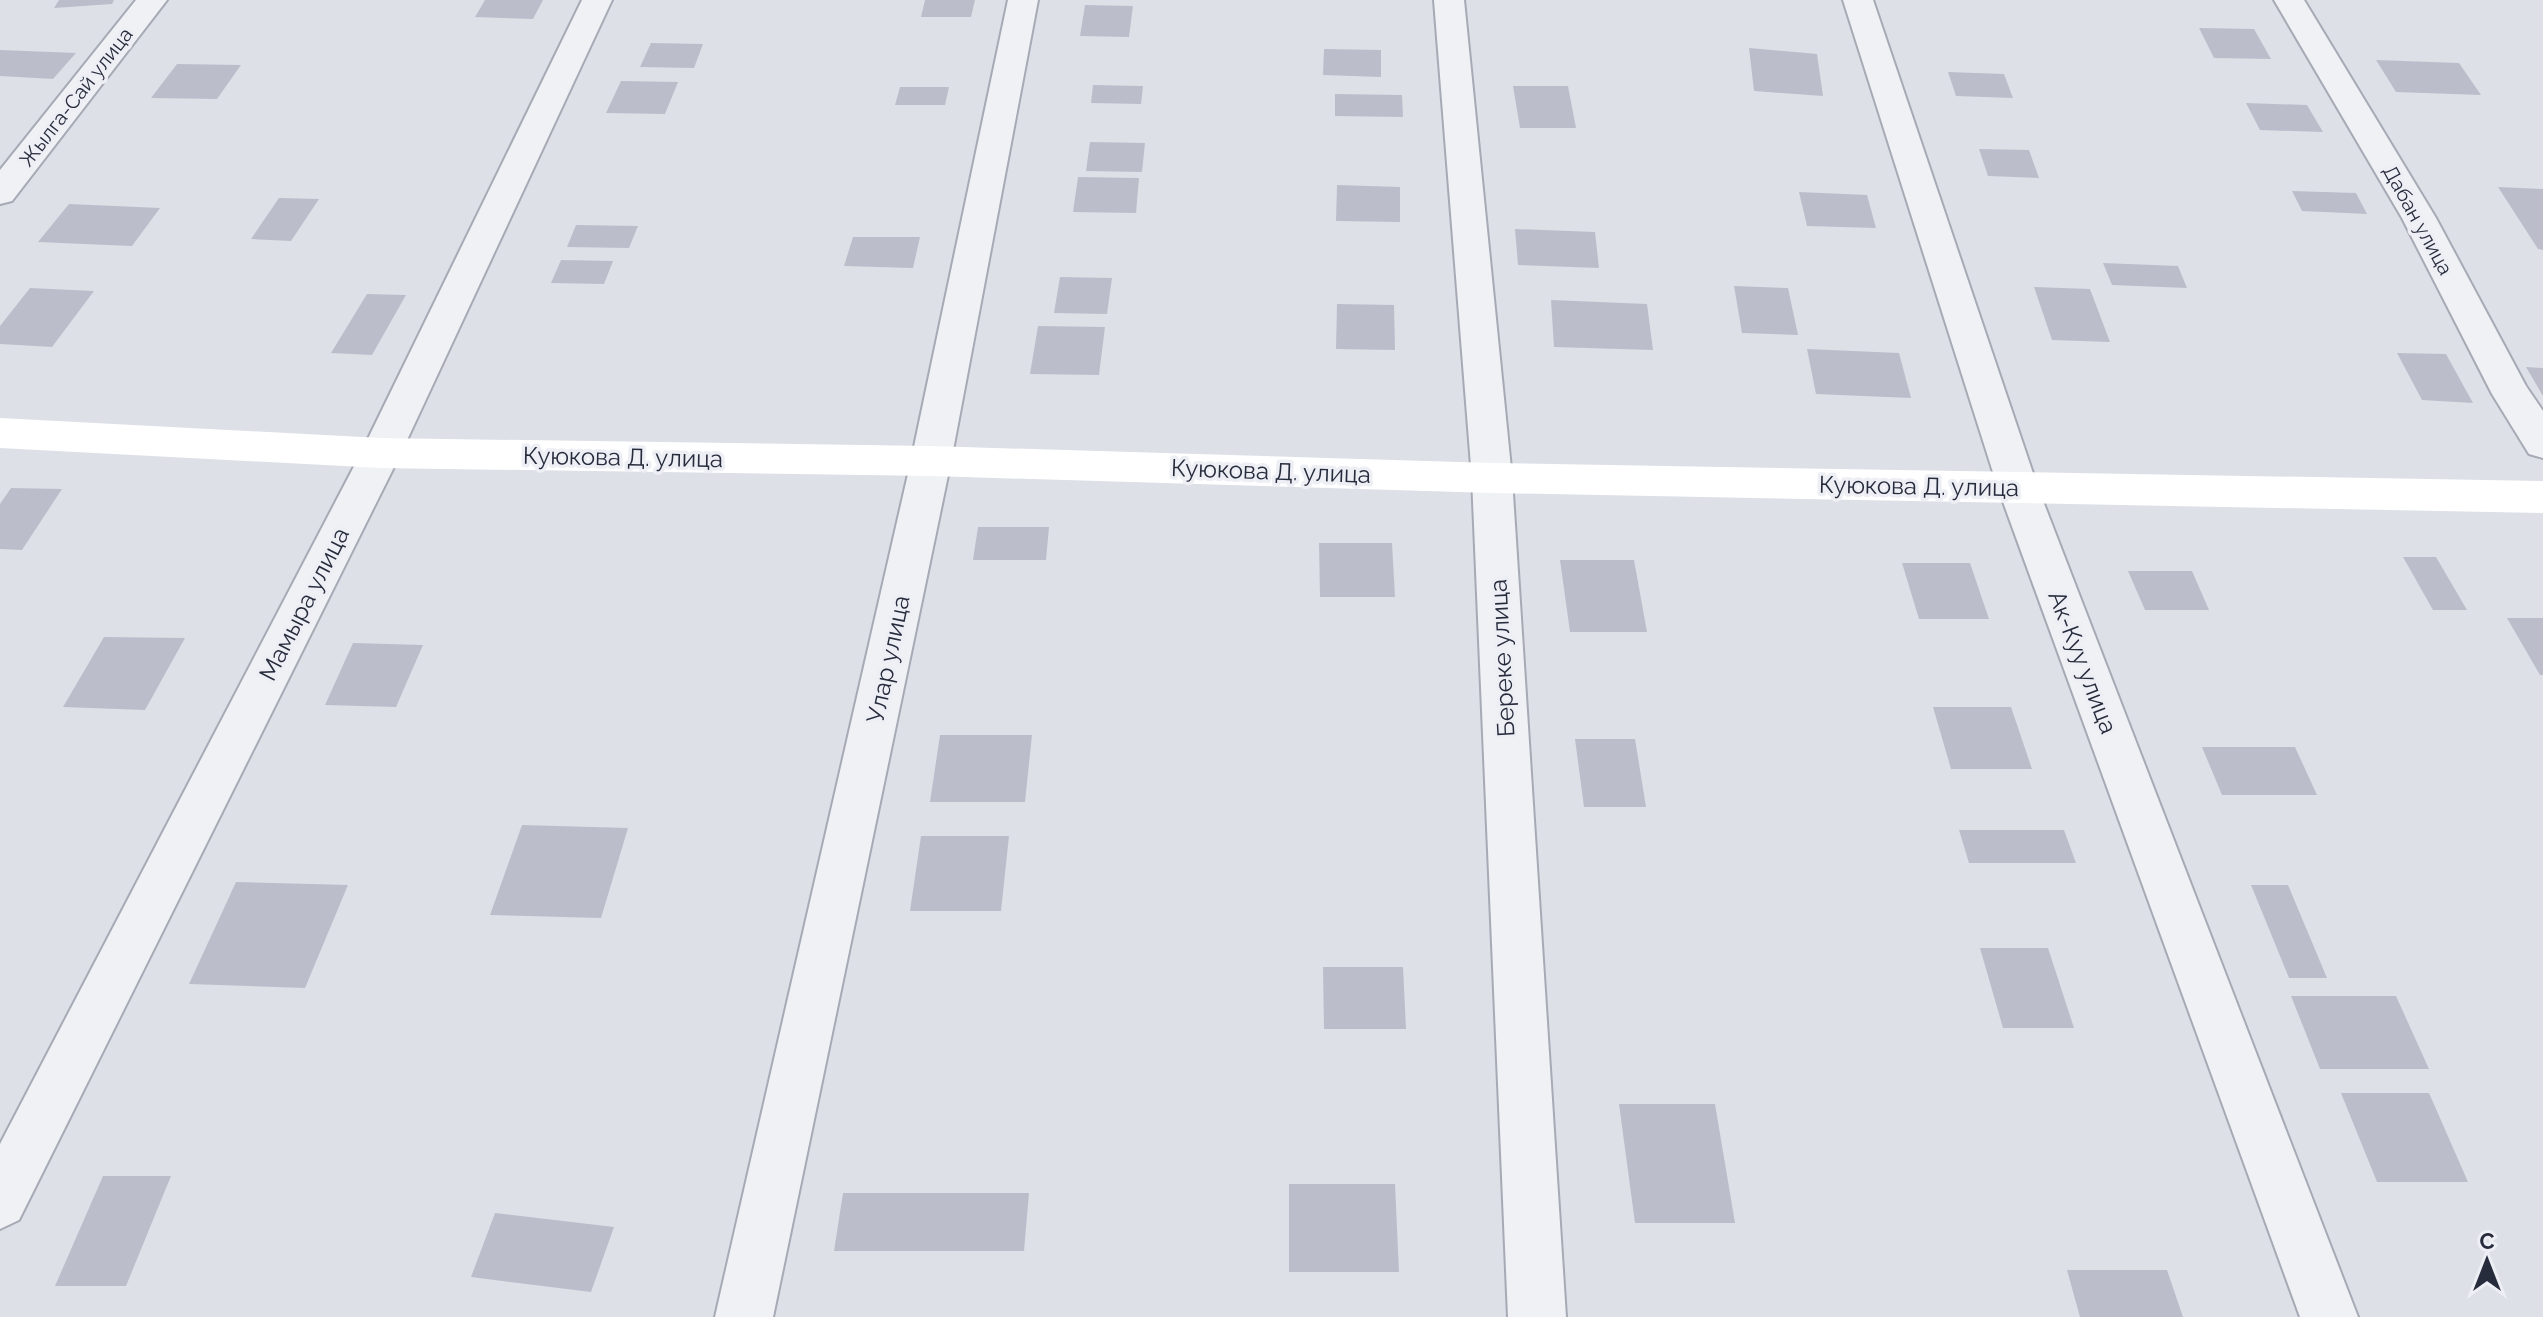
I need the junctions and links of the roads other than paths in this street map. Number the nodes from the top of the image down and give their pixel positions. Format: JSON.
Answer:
{"nodes":[{"id":1,"x":152,"y":0,"type":"edge"},
{"id":2,"x":597,"y":0,"type":"edge"},
{"id":3,"x":1023,"y":0,"type":"edge"},
{"id":4,"x":1449,"y":0,"type":"edge"},
{"id":5,"x":1858,"y":0,"type":"edge"},
{"id":6,"x":2289,"y":0,"type":"edge"},
{"id":7,"x":0,"y":193,"type":"edge"},
{"id":8,"x":0,"y":433,"type":"edge"},
{"id":9,"x":2543,"y":443,"type":"edge"},
{"id":10,"x":381,"y":453,"type":"junction"},
{"id":11,"x":931,"y":461,"type":"junction"},
{"id":12,"x":1492,"y":478,"type":"junction"},
{"id":13,"x":2018,"y":488,"type":"junction"},
{"id":14,"x":2543,"y":497,"type":"edge"},
{"id":15,"x":0,"y":1201,"type":"edge"},
{"id":16,"x":744,"y":1317,"type":"edge"},
{"id":17,"x":1537,"y":1317,"type":"edge"},
{"id":18,"x":2329,"y":1317,"type":"edge"}],
"edges":[{"from":1,"to":7,"type":"street","name":"Жылга-Сай улица"},
{"from":2,"to":10,"type":"street","name":"Мамыра улица"},
{"from":3,"to":11,"type":"street","name":"Улар улица"},
{"from":4,"to":12,"type":"street","name":"Береке улица"},
{"from":5,"to":13,"type":"street","name":"Ак-Куу улица"},
{"from":6,"to":9,"type":"street","name":"Дабан улица"},
{"from":8,"to":10,"type":"street","name":"Куюкова Д. улица"},
{"from":10,"to":11,"type":"street","name":"Куюкова Д. улица"},
{"from":10,"to":15,"type":"street","name":"Мамыра улица"},
{"from":11,"to":12,"type":"street","name":"Куюкова Д. улица"},
{"from":11,"to":16,"type":"street","name":"Улар улица"},
{"from":12,"to":13,"type":"street","name":"Куюкова Д. улица"},
{"from":12,"to":17,"type":"street","name":"Береке улица"},
{"from":13,"to":14,"type":"street","name":"Куюкова Д. улица"},
{"from":13,"to":18,"type":"street","name":"Ак-Куу улица"}]}
